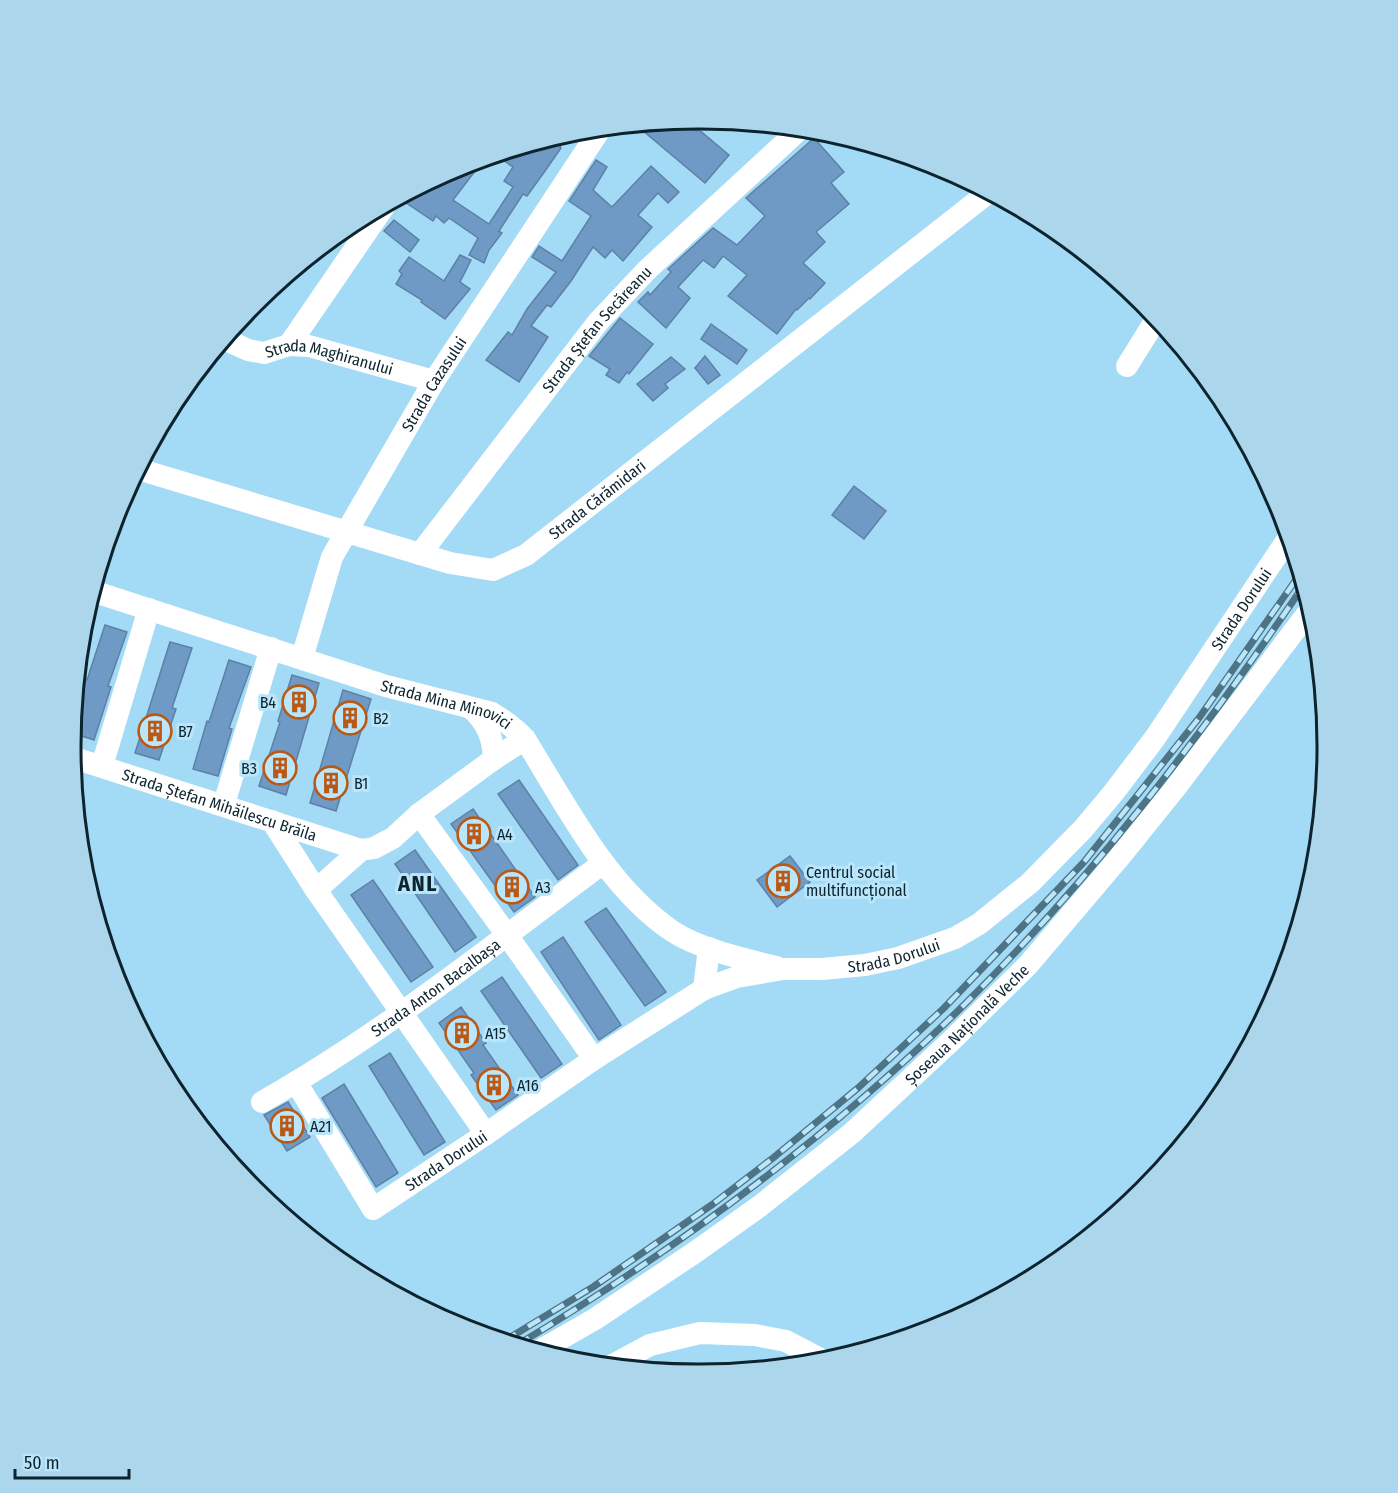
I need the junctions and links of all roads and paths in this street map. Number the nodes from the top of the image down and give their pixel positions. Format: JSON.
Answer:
{"nodes":[{"id":1,"x":792,"y":136,"type":"edge"},
{"id":2,"x":595,"y":137,"type":"edge"},
{"id":3,"x":982,"y":197,"type":"edge"},
{"id":4,"x":374,"y":222,"type":"edge"},
{"id":5,"x":1151,"y":326,"type":"edge"},
{"id":6,"x":231,"y":342,"type":"edge"},
{"id":7,"x":289,"y":345,"type":"junction"},
{"id":8,"x":1127,"y":366,"type":"dead end"},
{"id":9,"x":434,"y":381,"type":"junction"},
{"id":10,"x":146,"y":471,"type":"edge"},
{"id":11,"x":347,"y":531,"type":"junction"},
{"id":12,"x":1283,"y":546,"type":"edge"},
{"id":13,"x":420,"y":554,"type":"junction"},
{"id":14,"x":101,"y":593,"type":"edge"},
{"id":15,"x":149,"y":609,"type":"junction"},
{"id":16,"x":1303,"y":619,"type":"edge"},
{"id":17,"x":271,"y":648,"type":"junction"},
{"id":18,"x":302,"y":658,"type":"junction"},
{"id":19,"x":471,"y":708,"type":"junction"},
{"id":20,"x":525,"y":740,"type":"junction"},
{"id":21,"x":494,"y":759,"type":"junction"},
{"id":22,"x":81,"y":760,"type":"edge"},
{"id":23,"x":102,"y":766,"type":"junction"},
{"id":24,"x":224,"y":804,"type":"junction"},
{"id":25,"x":419,"y":814,"type":"junction"},
{"id":26,"x":272,"y":820,"type":"junction"},
{"id":27,"x":361,"y":850,"type":"junction"},
{"id":28,"x":603,"y":863,"type":"junction"},
{"id":29,"x":316,"y":890,"type":"junction"},
{"id":30,"x":507,"y":935,"type":"junction"},
{"id":31,"x":709,"y":948,"type":"junction"},
{"id":32,"x":783,"y":969,"type":"junction"},
{"id":33,"x":704,"y":989,"type":"junction"},
{"id":34,"x":401,"y":1012,"type":"junction"},
{"id":35,"x":594,"y":1059,"type":"junction"},
{"id":36,"x":296,"y":1082,"type":"junction"},
{"id":37,"x":262,"y":1102,"type":"dead end"},
{"id":38,"x":486,"y":1134,"type":"junction"},
{"id":39,"x":550,"y":1346,"type":"edge"},
{"id":40,"x":811,"y":1354,"type":"edge"},
{"id":41,"x":623,"y":1359,"type":"edge"}],
"edges":[{"from":1,"to":13,"type":"street","name":"Strada Ștefan Secăreanu"},
{"from":2,"to":9,"type":"street","name":"Strada Cazasului"},
{"from":3,"to":13,"type":"street","name":"Strada Cărămidari"},
{"from":4,"to":7,"type":"street"},
{"from":5,"to":8,"type":"street"},
{"from":6,"to":7,"type":"street","name":"Strada Maghiranului"},
{"from":7,"to":9,"type":"street","name":"Strada Maghiranului"},
{"from":9,"to":11,"type":"street","name":"Strada Cazasului"},
{"from":10,"to":11,"type":"street","name":"Strada Cărămidari"},
{"from":11,"to":13,"type":"street","name":"Strada Cărămidari"},
{"from":11,"to":18,"type":"street","name":"Strada Cazasului"},
{"from":12,"to":32,"type":"street","name":"Strada Dorului"},
{"from":14,"to":15,"type":"street","name":"Strada Mina Minovici"},
{"from":15,"to":17,"type":"street","name":"Strada Mina Minovici"},
{"from":15,"to":23,"type":"street"},
{"from":16,"to":39,"type":"street","name":"Șoseaua Națională Veche"},
{"from":17,"to":18,"type":"street","name":"Strada Mina Minovici"},
{"from":17,"to":24,"type":"street"},
{"from":18,"to":19,"type":"street","name":"Strada Mina Minovici"},
{"from":19,"to":20,"type":"street","name":"Strada Mina Minovici"},
{"from":19,"to":21,"type":"street"},
{"from":20,"to":21,"type":"street"},
{"from":20,"to":28,"type":"street","name":"Strada Mina Minovici"},
{"from":21,"to":25,"type":"street"},
{"from":22,"to":23,"type":"street","name":"Strada Ștefan Mihăilescu Brăila"},
{"from":23,"to":24,"type":"street","name":"Strada Ștefan Mihăilescu Brăila"},
{"from":24,"to":26,"type":"street","name":"Strada Ștefan Mihăilescu Brăila"},
{"from":25,"to":27,"type":"street"},
{"from":25,"to":30,"type":"street"},
{"from":26,"to":27,"type":"street","name":"Strada Ștefan Mihăilescu Brăila"},
{"from":26,"to":29,"type":"street"},
{"from":27,"to":29,"type":"street"},
{"from":28,"to":30,"type":"street","name":"Strada Anton Bacalbașa"},
{"from":28,"to":31,"type":"street","name":"Strada Mina Minovici"},
{"from":29,"to":34,"type":"street"},
{"from":30,"to":34,"type":"street","name":"Strada Anton Bacalbașa"},
{"from":30,"to":35,"type":"street"},
{"from":31,"to":32,"type":"street","name":"Strada Mina Minovici"},
{"from":31,"to":33,"type":"street"},
{"from":32,"to":33,"type":"street","name":"Strada Dorului"},
{"from":33,"to":35,"type":"street","name":"Strada Dorului"},
{"from":34,"to":36,"type":"street","name":"Strada Anton Bacalbașa"},
{"from":34,"to":38,"type":"street"},
{"from":35,"to":38,"type":"street","name":"Strada Dorului"},
{"from":36,"to":37,"type":"street","name":"Strada Anton Bacalbașa"},
{"from":36,"to":38,"type":"street","name":"Strada Dorului"},
{"from":40,"to":41,"type":"street"}]}
